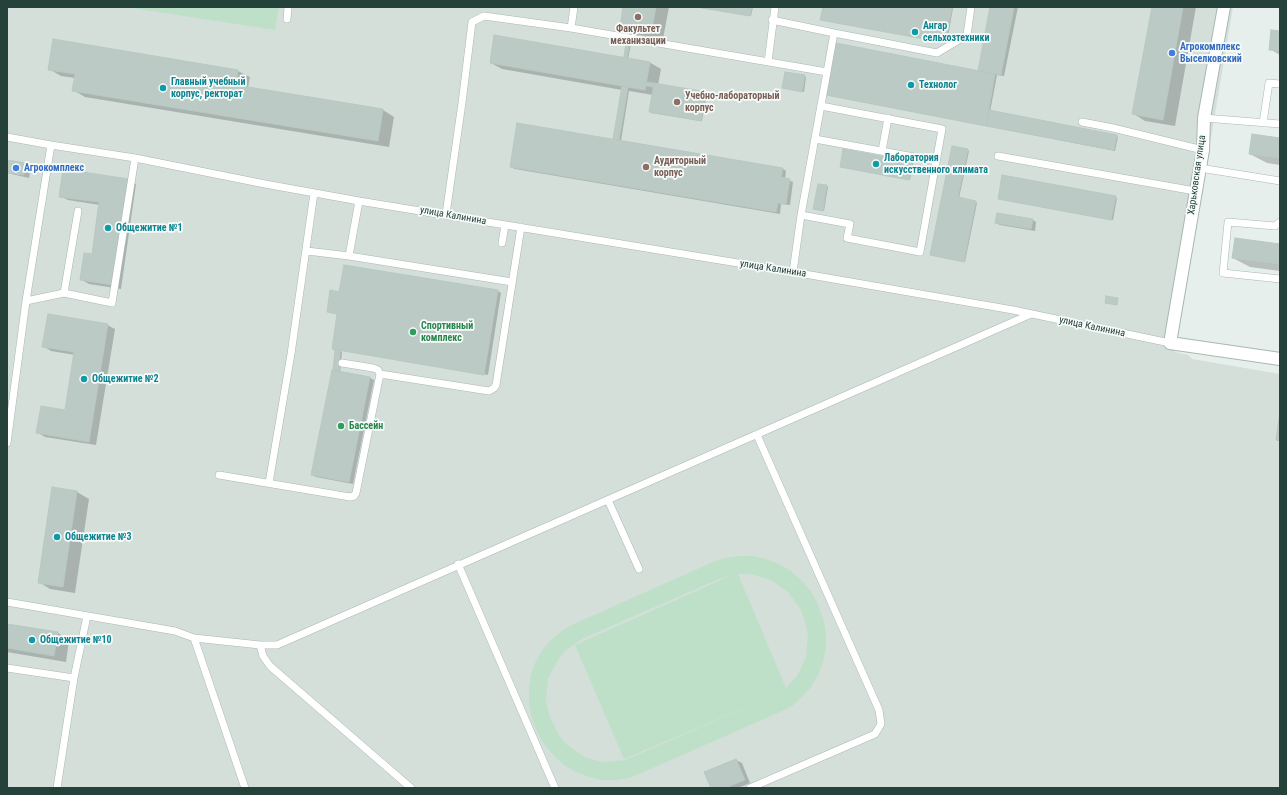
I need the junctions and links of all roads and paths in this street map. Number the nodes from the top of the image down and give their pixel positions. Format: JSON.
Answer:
{"nodes":[{"id":1,"x":288,"y":7,"type":"edge"},
{"id":2,"x":574,"y":7,"type":"edge"},
{"id":3,"x":775,"y":7,"type":"edge"},
{"id":4,"x":971,"y":7,"type":"edge"},
{"id":5,"x":1224,"y":7,"type":"edge"},
{"id":6,"x":287,"y":19,"type":"dead end"},
{"id":7,"x":772,"y":20,"type":"junction"},
{"id":8,"x":571,"y":28,"type":"junction"},
{"id":9,"x":834,"y":33,"type":"junction"},
{"id":10,"x":768,"y":62,"type":"junction"},
{"id":11,"x":827,"y":72,"type":"junction"},
{"id":12,"x":1280,"y":84,"type":"edge"},
{"id":13,"x":821,"y":106,"type":"junction"},
{"id":14,"x":888,"y":118,"type":"junction"},
{"id":15,"x":1204,"y":118,"type":"junction"},
{"id":16,"x":1082,"y":122,"type":"dead end"},
{"id":17,"x":1263,"y":123,"type":"junction"},
{"id":18,"x":1280,"y":124,"type":"edge"},
{"id":19,"x":7,"y":138,"type":"edge"},
{"id":20,"x":815,"y":139,"type":"junction"},
{"id":21,"x":51,"y":145,"type":"junction"},
{"id":22,"x":1203,"y":150,"type":"junction"},
{"id":23,"x":882,"y":151,"type":"junction"},
{"id":24,"x":998,"y":156,"type":"dead end"},
{"id":25,"x":135,"y":158,"type":"junction"},
{"id":26,"x":936,"y":161,"type":"junction"},
{"id":27,"x":1200,"y":168,"type":"junction"},
{"id":28,"x":1280,"y":181,"type":"edge"},
{"id":29,"x":1196,"y":190,"type":"junction"},
{"id":30,"x":314,"y":193,"type":"junction"},
{"id":31,"x":359,"y":201,"type":"junction"},
{"id":32,"x":78,"y":211,"type":"dead end"},
{"id":33,"x":446,"y":214,"type":"junction"},
{"id":34,"x":801,"y":215,"type":"junction"},
{"id":35,"x":1280,"y":222,"type":"edge"},
{"id":36,"x":506,"y":225,"type":"junction"},
{"id":37,"x":521,"y":228,"type":"junction"},
{"id":38,"x":502,"y":243,"type":"dead end"},
{"id":39,"x":306,"y":250,"type":"junction"},
{"id":40,"x":349,"y":256,"type":"junction"},
{"id":41,"x":793,"y":272,"type":"junction"},
{"id":42,"x":1280,"y":279,"type":"edge"},
{"id":43,"x":512,"y":282,"type":"junction"},
{"id":44,"x":64,"y":293,"type":"junction"},
{"id":45,"x":26,"y":301,"type":"junction"},
{"id":46,"x":1031,"y":314,"type":"junction"},
{"id":47,"x":1170,"y":343,"type":"junction"},
{"id":48,"x":1280,"y":360,"type":"edge"},
{"id":49,"x":342,"y":363,"type":"dead end"},
{"id":50,"x":380,"y":374,"type":"junction"},
{"id":51,"x":757,"y":435,"type":"junction"},
{"id":52,"x":7,"y":443,"type":"edge"},
{"id":53,"x":219,"y":475,"type":"dead end"},
{"id":54,"x":269,"y":483,"type":"junction"},
{"id":55,"x":608,"y":500,"type":"junction"},
{"id":56,"x":458,"y":564,"type":"junction"},
{"id":57,"x":639,"y":569,"type":"dead end"},
{"id":58,"x":7,"y":602,"type":"edge"},
{"id":59,"x":87,"y":616,"type":"junction"},
{"id":60,"x":194,"y":638,"type":"junction"},
{"id":61,"x":260,"y":646,"type":"junction"},
{"id":62,"x":7,"y":668,"type":"edge"},
{"id":63,"x":74,"y":678,"type":"junction"},
{"id":64,"x":56,"y":788,"type":"edge"},
{"id":65,"x":245,"y":788,"type":"edge"},
{"id":66,"x":411,"y":788,"type":"edge"},
{"id":67,"x":555,"y":788,"type":"edge"},
{"id":68,"x":750,"y":788,"type":"edge"}],
"edges":[{"from":1,"to":6,"type":"lane"},
{"from":2,"to":8,"type":"lane"},
{"from":3,"to":7,"type":"lane"},
{"from":4,"to":9,"type":"lane"},
{"from":5,"to":15,"type":"street","name":"Харьковская улица"},
{"from":7,"to":9,"type":"lane"},
{"from":7,"to":10,"type":"lane"},
{"from":8,"to":10,"type":"lane"},
{"from":8,"to":33,"type":"lane"},
{"from":9,"to":11,"type":"lane"},
{"from":10,"to":11,"type":"lane"},
{"from":11,"to":13,"type":"lane"},
{"from":12,"to":17,"type":"lane"},
{"from":13,"to":14,"type":"lane"},
{"from":13,"to":20,"type":"lane"},
{"from":14,"to":23,"type":"lane"},
{"from":14,"to":26,"type":"lane"},
{"from":15,"to":17,"type":"lane"},
{"from":15,"to":22,"type":"street","name":"Харьковская улица"},
{"from":16,"to":22,"type":"lane"},
{"from":17,"to":18,"type":"lane"},
{"from":19,"to":21,"type":"lane","name":"улица Калинина"},
{"from":20,"to":23,"type":"lane"},
{"from":20,"to":34,"type":"lane"},
{"from":21,"to":25,"type":"lane","name":"улица Калинина"},
{"from":21,"to":45,"type":"lane"},
{"from":22,"to":27,"type":"street","name":"Харьковская улица"},
{"from":23,"to":26,"type":"lane"},
{"from":24,"to":29,"type":"lane"},
{"from":25,"to":30,"type":"lane","name":"улица Калинина"},
{"from":25,"to":44,"type":"lane"},
{"from":26,"to":34,"type":"lane"},
{"from":27,"to":28,"type":"lane"},
{"from":27,"to":29,"type":"street","name":"Харьковская улица"},
{"from":29,"to":47,"type":"street","name":"Харьковская улица"},
{"from":30,"to":31,"type":"lane","name":"улица Калинина"},
{"from":30,"to":39,"type":"lane"},
{"from":31,"to":33,"type":"lane","name":"улица Калинина"},
{"from":31,"to":40,"type":"lane"},
{"from":32,"to":44,"type":"lane"},
{"from":33,"to":36,"type":"lane","name":"улица Калинина"},
{"from":34,"to":41,"type":"lane"},
{"from":35,"to":42,"type":"lane"},
{"from":36,"to":37,"type":"lane","name":"улица Калинина"},
{"from":36,"to":38,"type":"lane"},
{"from":37,"to":41,"type":"lane","name":"улица Калинина"},
{"from":37,"to":43,"type":"lane"},
{"from":39,"to":40,"type":"lane"},
{"from":39,"to":54,"type":"lane"},
{"from":40,"to":43,"type":"lane"},
{"from":41,"to":46,"type":"lane","name":"улица Калинина"},
{"from":43,"to":50,"type":"lane"},
{"from":44,"to":45,"type":"lane"},
{"from":45,"to":52,"type":"lane"},
{"from":46,"to":47,"type":"lane","name":"улица Калинина"},
{"from":46,"to":51,"type":"lane"},
{"from":47,"to":48,"type":"street","name":"улица Калинина"},
{"from":49,"to":50,"type":"lane"},
{"from":50,"to":54,"type":"lane"},
{"from":51,"to":55,"type":"lane"},
{"from":51,"to":68,"type":"lane"},
{"from":53,"to":54,"type":"lane"},
{"from":55,"to":56,"type":"lane"},
{"from":55,"to":57,"type":"lane"},
{"from":56,"to":61,"type":"lane"},
{"from":56,"to":67,"type":"lane"},
{"from":58,"to":59,"type":"lane"},
{"from":59,"to":60,"type":"lane"},
{"from":59,"to":63,"type":"lane"},
{"from":60,"to":61,"type":"lane"},
{"from":60,"to":65,"type":"lane"},
{"from":61,"to":66,"type":"lane"},
{"from":62,"to":63,"type":"lane"},
{"from":63,"to":64,"type":"lane"}]}
